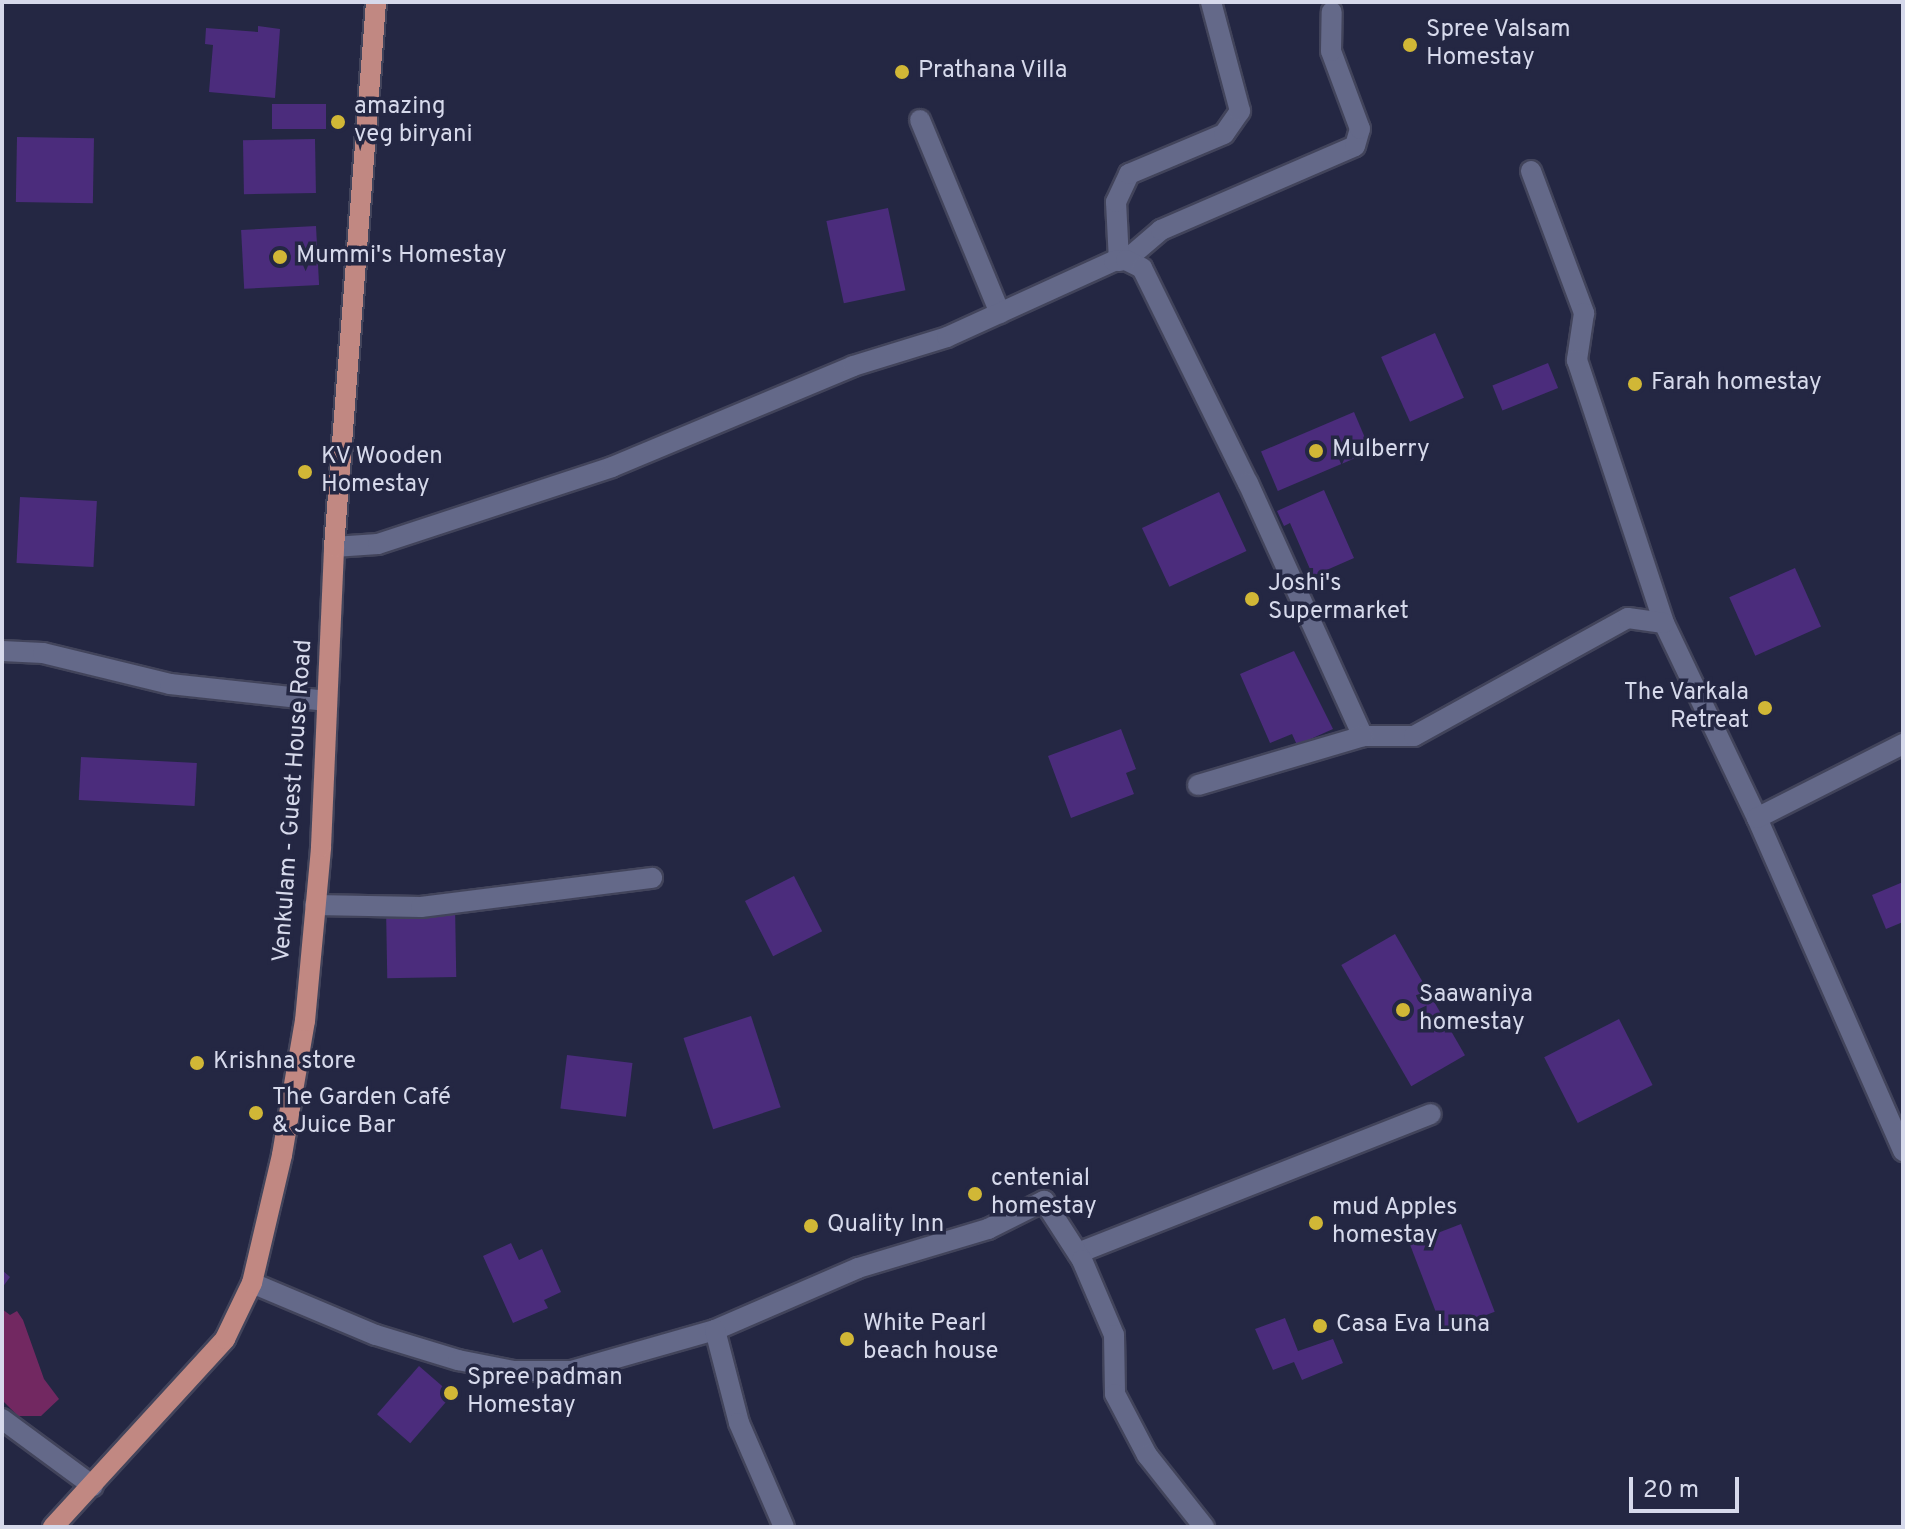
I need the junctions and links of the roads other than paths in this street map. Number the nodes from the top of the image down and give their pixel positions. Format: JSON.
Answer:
{"nodes":[{"id":1,"x":376,"y":2,"type":"edge"},
{"id":2,"x":1211,"y":2,"type":"edge"},
{"id":3,"x":1332,"y":12,"type":"dead end"},
{"id":4,"x":920,"y":120,"type":"dead end"},
{"id":5,"x":1531,"y":171,"type":"dead end"},
{"id":6,"x":1123,"y":260,"type":"junction"},
{"id":7,"x":1000,"y":313,"type":"junction"},
{"id":8,"x":334,"y":547,"type":"junction"},
{"id":9,"x":1664,"y":623,"type":"junction"},
{"id":10,"x":2,"y":651,"type":"edge"},
{"id":11,"x":327,"y":701,"type":"junction"},
{"id":12,"x":1363,"y":736,"type":"junction"},
{"id":13,"x":1903,"y":744,"type":"edge"},
{"id":14,"x":1198,"y":785,"type":"dead end"},
{"id":15,"x":1757,"y":818,"type":"junction"},
{"id":16,"x":652,"y":878,"type":"dead end"},
{"id":17,"x":315,"y":905,"type":"junction"},
{"id":18,"x":1431,"y":1114,"type":"dead end"},
{"id":19,"x":1903,"y":1151,"type":"edge"},
{"id":20,"x":1078,"y":1253,"type":"junction"},
{"id":21,"x":252,"y":1283,"type":"junction"},
{"id":22,"x":715,"y":1330,"type":"junction"},
{"id":23,"x":2,"y":1419,"type":"edge"},
{"id":24,"x":93,"y":1486,"type":"junction"},
{"id":25,"x":53,"y":1527,"type":"edge"},
{"id":26,"x":784,"y":1527,"type":"edge"},
{"id":27,"x":1204,"y":1527,"type":"edge"}],
"edges":[{"from":1,"to":8,"type":"main road","name":"Venkulam - Guest House Road"},
{"from":2,"to":6,"type":"street"},
{"from":3,"to":6,"type":"street"},
{"from":4,"to":7,"type":"street"},
{"from":5,"to":9,"type":"street"},
{"from":6,"to":7,"type":"street"},
{"from":6,"to":12,"type":"street"},
{"from":7,"to":8,"type":"street"},
{"from":8,"to":11,"type":"main road","name":"Venkulam - Guest House Road"},
{"from":9,"to":12,"type":"street"},
{"from":9,"to":15,"type":"street"},
{"from":10,"to":11,"type":"street"},
{"from":11,"to":17,"type":"main road","name":"Venkulam - Guest House Road"},
{"from":12,"to":14,"type":"street"},
{"from":13,"to":15,"type":"street"},
{"from":15,"to":19,"type":"street"},
{"from":16,"to":17,"type":"street"},
{"from":17,"to":21,"type":"main road","name":"Venkulam - Guest House Road"},
{"from":18,"to":20,"type":"street"},
{"from":20,"to":22,"type":"street"},
{"from":20,"to":27,"type":"street"},
{"from":21,"to":22,"type":"street"},
{"from":21,"to":24,"type":"main road","name":"Venkulam - Guest House Road"},
{"from":22,"to":26,"type":"street"},
{"from":23,"to":24,"type":"street"},
{"from":24,"to":25,"type":"main road","name":"Venkulam - Guest House Road"}]}
